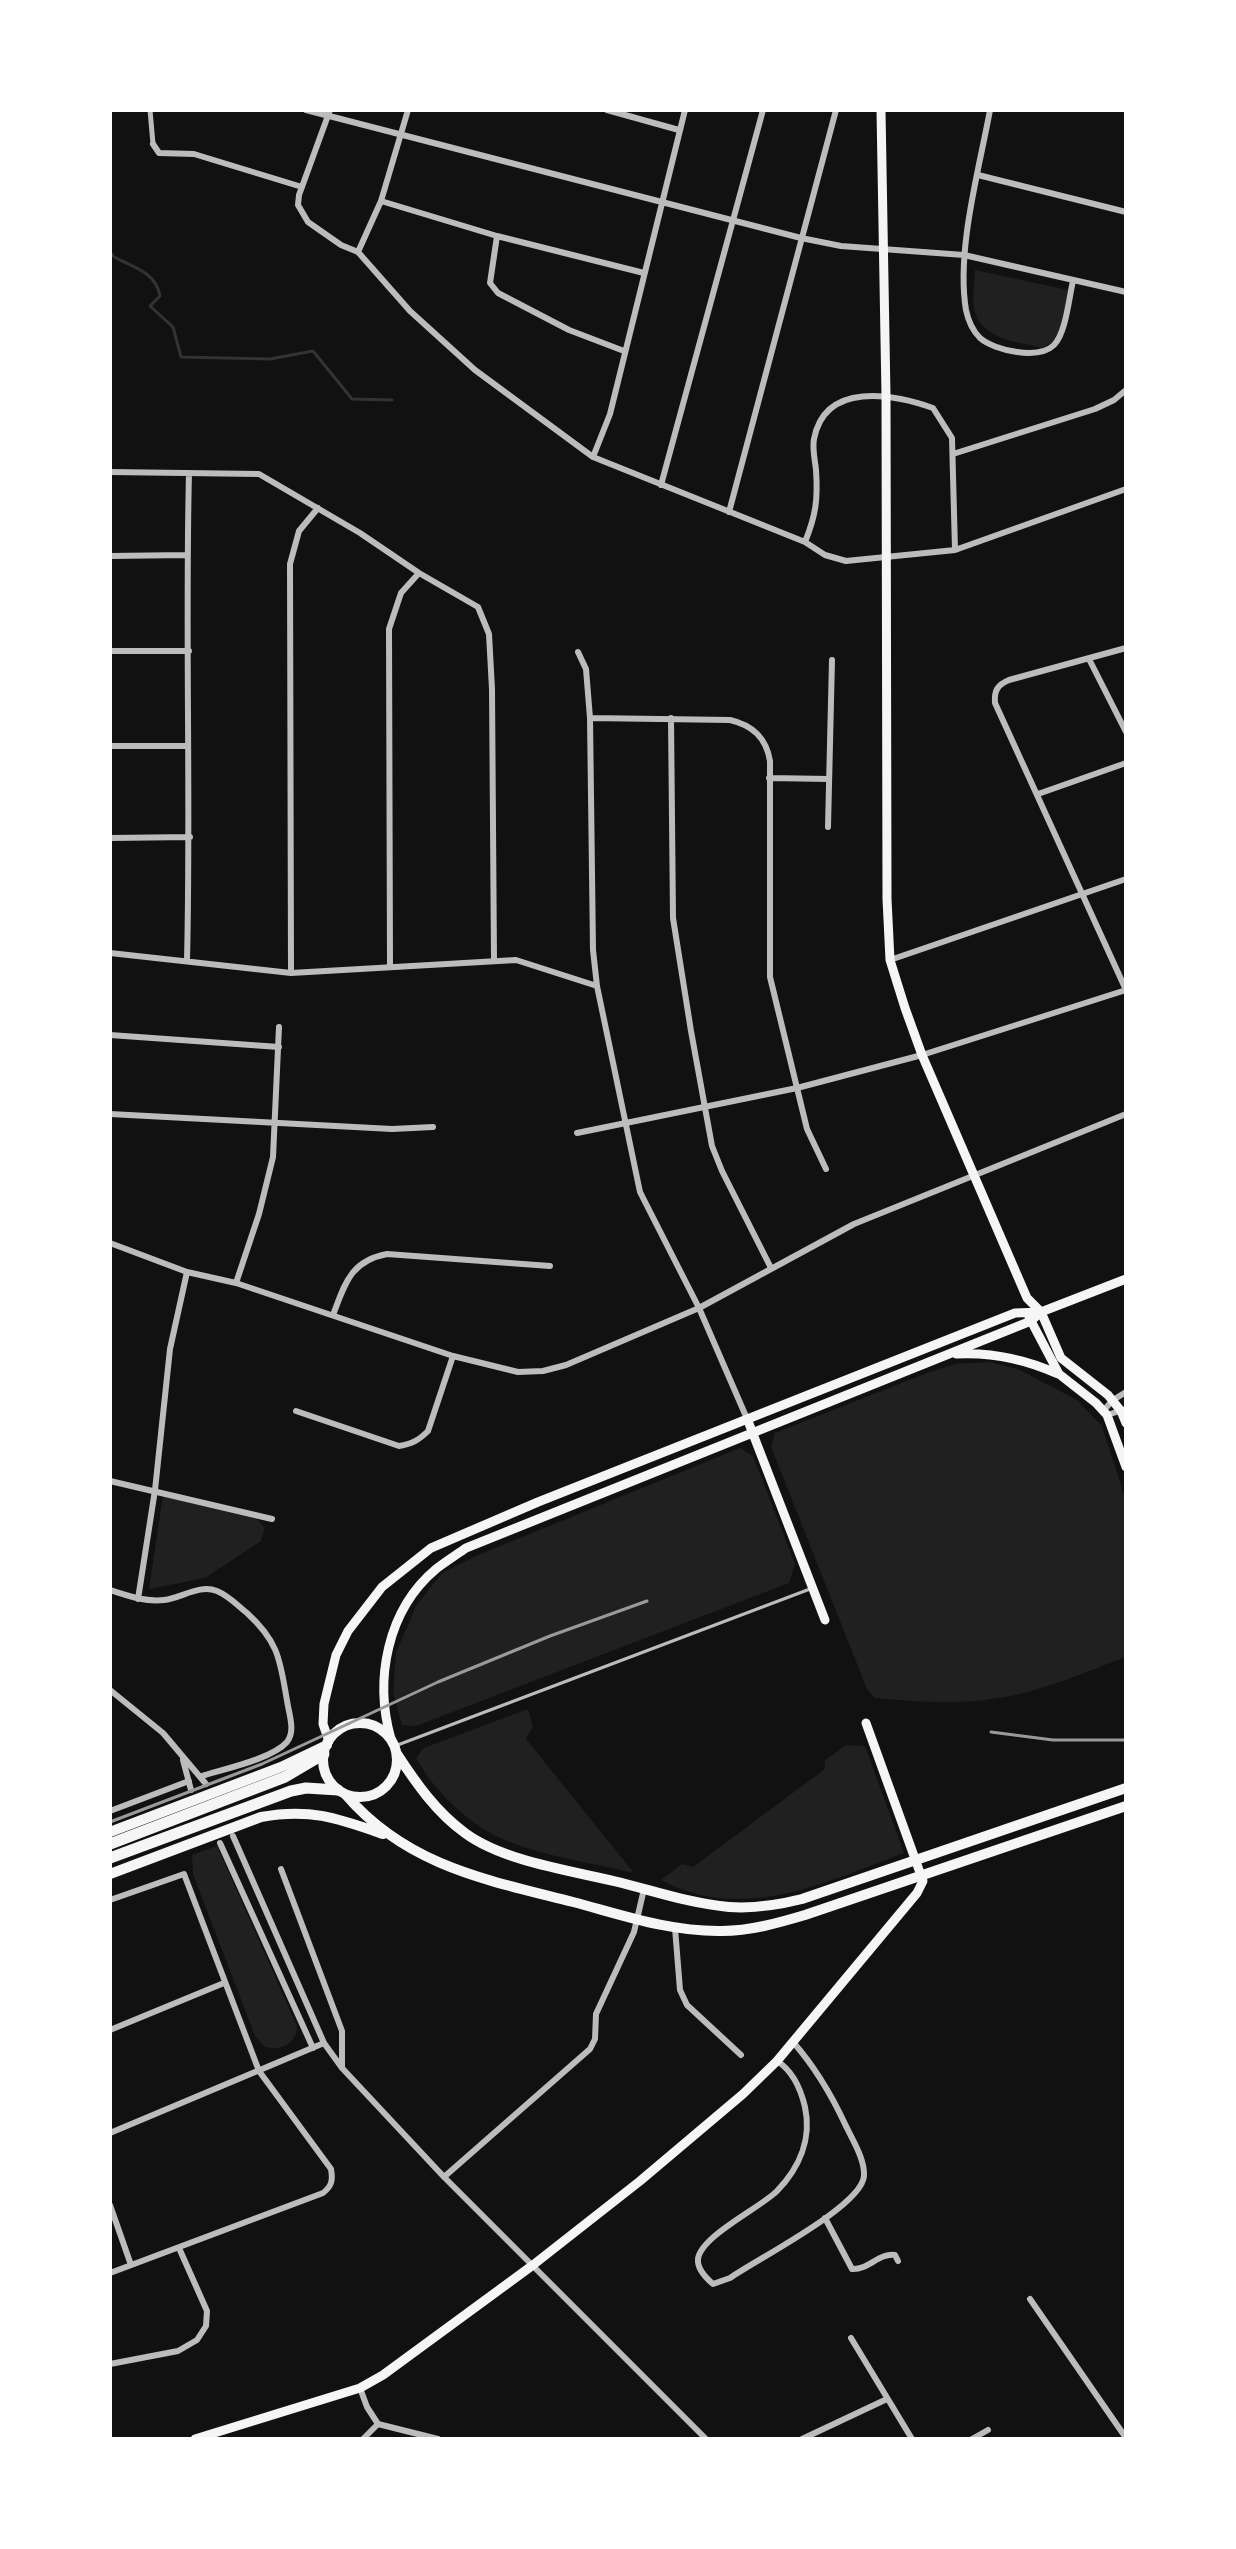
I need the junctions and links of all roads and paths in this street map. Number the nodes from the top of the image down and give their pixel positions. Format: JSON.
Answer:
{"nodes":[{"id":1,"x":150,"y":110,"type":"edge"},
{"id":2,"x":306,"y":110,"type":"edge"},
{"id":3,"x":408,"y":110,"type":"edge"},
{"id":4,"x":607,"y":110,"type":"edge"},
{"id":5,"x":685,"y":110,"type":"edge"},
{"id":6,"x":763,"y":110,"type":"edge"},
{"id":7,"x":836,"y":110,"type":"edge"},
{"id":8,"x":881,"y":110,"type":"edge"},
{"id":9,"x":990,"y":110,"type":"edge"},
{"id":10,"x":330,"y":113,"type":"edge"},
{"id":11,"x":679,"y":130,"type":"junction"},
{"id":12,"x":401,"y":133,"type":"junction"},
{"id":13,"x":153,"y":144,"type":"joint"},
{"id":14,"x":978,"y":175,"type":"junction"},
{"id":15,"x":302,"y":187,"type":"junction"},
{"id":16,"x":381,"y":201,"type":"junction"},
{"id":17,"x":664,"y":201,"type":"junction"},
{"id":18,"x":1126,"y":212,"type":"edge"},
{"id":19,"x":733,"y":220,"type":"junction"},
{"id":20,"x":497,"y":236,"type":"junction"},
{"id":21,"x":801,"y":238,"type":"junction"},
{"id":22,"x":883,"y":249,"type":"junction"},
{"id":23,"x":358,"y":252,"type":"junction"},
{"id":24,"x":964,"y":255,"type":"junction"},
{"id":25,"x":644,"y":273,"type":"junction"},
{"id":26,"x":1073,"y":281,"type":"junction"},
{"id":27,"x":1126,"y":292,"type":"edge"},
{"id":28,"x":624,"y":351,"type":"junction"},
{"id":29,"x":1126,"y":390,"type":"edge"},
{"id":30,"x":886,"y":396,"type":"junction"},
{"id":31,"x":953,"y":454,"type":"junction"},
{"id":32,"x":593,"y":457,"type":"junction"},
{"id":33,"x":110,"y":472,"type":"edge"},
{"id":34,"x":189,"y":473,"type":"junction"},
{"id":35,"x":661,"y":485,"type":"junction"},
{"id":36,"x":1126,"y":489,"type":"edge"},
{"id":37,"x":318,"y":508,"type":"junction"},
{"id":38,"x":729,"y":512,"type":"junction"},
{"id":39,"x":805,"y":542,"type":"junction"},
{"id":40,"x":955,"y":550,"type":"junction"},
{"id":41,"x":187,"y":555,"type":"junction"},
{"id":42,"x":110,"y":556,"type":"edge"},
{"id":43,"x":419,"y":573,"type":"junction"},
{"id":44,"x":1126,"y":648,"type":"edge"},
{"id":45,"x":110,"y":651,"type":"edge"},
{"id":46,"x":189,"y":651,"type":"junction"},
{"id":47,"x":578,"y":652,"type":"dead end"},
{"id":48,"x":1089,"y":659,"type":"junction"},
{"id":49,"x":832,"y":660,"type":"dead end"},
{"id":50,"x":590,"y":718,"type":"junction"},
{"id":51,"x":671,"y":718,"type":"junction"},
{"id":52,"x":1126,"y":732,"type":"edge"},
{"id":53,"x":110,"y":746,"type":"edge"},
{"id":54,"x":188,"y":746,"type":"junction"},
{"id":55,"x":1126,"y":763,"type":"edge"},
{"id":56,"x":769,"y":778,"type":"junction"},
{"id":57,"x":829,"y":779,"type":"junction"},
{"id":58,"x":1038,"y":794,"type":"junction"},
{"id":59,"x":828,"y":827,"type":"dead end"},
{"id":60,"x":190,"y":837,"type":"junction"},
{"id":61,"x":110,"y":838,"type":"edge"},
{"id":62,"x":1126,"y":879,"type":"edge"},
{"id":63,"x":1082,"y":894,"type":"junction"},
{"id":64,"x":110,"y":953,"type":"edge"},
{"id":65,"x":187,"y":960,"type":"junction"},
{"id":66,"x":494,"y":960,"type":"junction"},
{"id":67,"x":890,"y":960,"type":"junction"},
{"id":68,"x":390,"y":967,"type":"junction"},
{"id":69,"x":291,"y":973,"type":"junction"},
{"id":70,"x":597,"y":986,"type":"junction"},
{"id":71,"x":1126,"y":990,"type":"edge"},
{"id":72,"x":279,"y":1027,"type":"dead end"},
{"id":73,"x":110,"y":1035,"type":"edge"},
{"id":74,"x":279,"y":1047,"type":"junction"},
{"id":75,"x":922,"y":1055,"type":"junction"},
{"id":76,"x":797,"y":1088,"type":"junction"},
{"id":77,"x":705,"y":1107,"type":"junction"},
{"id":78,"x":110,"y":1114,"type":"edge"},
{"id":79,"x":1126,"y":1114,"type":"edge"},
{"id":80,"x":274,"y":1122,"type":"junction"},
{"id":81,"x":625,"y":1123,"type":"junction"},
{"id":82,"x":433,"y":1127,"type":"dead end"},
{"id":83,"x":577,"y":1133,"type":"dead end"},
{"id":84,"x":826,"y":1169,"type":"dead end"},
{"id":85,"x":973,"y":1176,"type":"junction"},
{"id":86,"x":110,"y":1243,"type":"edge"},
{"id":87,"x":550,"y":1266,"type":"dead end"},
{"id":88,"x":771,"y":1268,"type":"junction"},
{"id":89,"x":187,"y":1272,"type":"junction"},
{"id":90,"x":1126,"y":1279,"type":"edge"},
{"id":91,"x":236,"y":1283,"type":"junction"},
{"id":92,"x":1027,"y":1298,"type":"junction"},
{"id":93,"x":699,"y":1308,"type":"junction"},
{"id":94,"x":1041,"y":1312,"type":"junction"},
{"id":95,"x":333,"y":1315,"type":"junction"},
{"id":96,"x":1029,"y":1316,"type":"junction"},
{"id":97,"x":945,"y":1355,"type":"junction"},
{"id":98,"x":453,"y":1356,"type":"junction"},
{"id":99,"x":1059,"y":1374,"type":"junction"},
{"id":100,"x":1126,"y":1392,"type":"edge"},
{"id":101,"x":1113,"y":1400,"type":"junction"},
{"id":102,"x":1124,"y":1410,"type":"edge"},
{"id":103,"x":296,"y":1411,"type":"dead end"},
{"id":104,"x":1106,"y":1412,"type":"junction"},
{"id":105,"x":748,"y":1421,"type":"junction"},
{"id":106,"x":1126,"y":1423,"type":"edge"},
{"id":107,"x":753,"y":1434,"type":"junction"},
{"id":108,"x":1126,"y":1467,"type":"edge"},
{"id":109,"x":110,"y":1481,"type":"edge"},
{"id":110,"x":155,"y":1490,"type":"junction"},
{"id":111,"x":538,"y":1502,"type":"junction"},
{"id":112,"x":543,"y":1517,"type":"junction"},
{"id":113,"x":272,"y":1519,"type":"dead end"},
{"id":114,"x":812,"y":1588,"type":"junction"},
{"id":115,"x":110,"y":1590,"type":"edge"},
{"id":116,"x":138,"y":1599,"type":"junction"},
{"id":117,"x":825,"y":1620,"type":"dead end"},
{"id":118,"x":110,"y":1690,"type":"edge"},
{"id":119,"x":866,"y":1723,"type":"dead end"},
{"id":120,"x":394,"y":1746,"type":"junction"},
{"id":121,"x":327,"y":1747,"type":"junction"},
{"id":122,"x":182,"y":1756,"type":"junction"},
{"id":123,"x":202,"y":1776,"type":"junction"},
{"id":124,"x":189,"y":1781,"type":"junction"},
{"id":125,"x":206,"y":1784,"type":"dead end"},
{"id":126,"x":1126,"y":1788,"type":"edge"},
{"id":127,"x":191,"y":1790,"type":"dead end"},
{"id":128,"x":342,"y":1792,"type":"junction"},
{"id":129,"x":1126,"y":1806,"type":"edge"},
{"id":130,"x":110,"y":1811,"type":"edge"},
{"id":131,"x":110,"y":1832,"type":"edge"},
{"id":132,"x":233,"y":1836,"type":"dead end"},
{"id":133,"x":392,"y":1838,"type":"junction"},
{"id":134,"x":220,"y":1843,"type":"dead end"},
{"id":135,"x":110,"y":1844,"type":"edge"},
{"id":136,"x":110,"y":1858,"type":"edge"},
{"id":137,"x":917,"y":1861,"type":"junction"},
{"id":138,"x":281,"y":1869,"type":"dead end"},
{"id":139,"x":110,"y":1874,"type":"edge"},
{"id":140,"x":923,"y":1876,"type":"junction"},
{"id":141,"x":644,"y":1889,"type":"junction"},
{"id":142,"x":110,"y":1900,"type":"edge"},
{"id":143,"x":638,"y":1920,"type":"junction"},
{"id":144,"x":675,"y":1928,"type":"junction"},
{"id":145,"x":224,"y":1983,"type":"junction"},
{"id":146,"x":110,"y":2030,"type":"edge"},
{"id":147,"x":793,"y":2042,"type":"junction"},
{"id":148,"x":324,"y":2043,"type":"junction"},
{"id":149,"x":313,"y":2048,"type":"junction"},
{"id":150,"x":741,"y":2055,"type":"dead end"},
{"id":151,"x":777,"y":2061,"type":"junction"},
{"id":152,"x":342,"y":2068,"type":"junction"},
{"id":153,"x":259,"y":2071,"type":"junction"},
{"id":154,"x":110,"y":2133,"type":"edge"},
{"id":155,"x":444,"y":2177,"type":"junction"},
{"id":156,"x":110,"y":2205,"type":"edge"},
{"id":157,"x":825,"y":2218,"type":"junction"},
{"id":158,"x":179,"y":2248,"type":"junction"},
{"id":159,"x":898,"y":2261,"type":"dead end"},
{"id":160,"x":131,"y":2265,"type":"junction"},
{"id":161,"x":533,"y":2265,"type":"junction"},
{"id":162,"x":110,"y":2273,"type":"edge"},
{"id":163,"x":1030,"y":2299,"type":"dead end"},
{"id":164,"x":851,"y":2338,"type":"dead end"},
{"id":165,"x":110,"y":2364,"type":"edge"},
{"id":166,"x":360,"y":2388,"type":"junction"},
{"id":167,"x":887,"y":2399,"type":"junction"},
{"id":168,"x":378,"y":2424,"type":"junction"},
{"id":169,"x":988,"y":2430,"type":"dead end"},
{"id":170,"x":420,"y":2437,"type":"edge"},
{"id":171,"x":1126,"y":2438,"type":"edge"},
{"id":172,"x":195,"y":2439,"type":"edge"},
{"id":173,"x":363,"y":2439,"type":"edge"},
{"id":174,"x":438,"y":2439,"type":"edge"},
{"id":175,"x":706,"y":2439,"type":"edge"},
{"id":176,"x":802,"y":2439,"type":"edge"},
{"id":177,"x":912,"y":2439,"type":"edge"},
{"id":178,"x":972,"y":2439,"type":"edge"}],
"edges":[{"from":1,"to":13,"type":"street"},
{"from":2,"to":10,"type":"street"},
{"from":3,"to":12,"type":"street"},
{"from":4,"to":11,"type":"street"},
{"from":5,"to":11,"type":"street"},
{"from":6,"to":19,"type":"street"},
{"from":7,"to":21,"type":"street"},
{"from":8,"to":22,"type":"main road"},
{"from":9,"to":14,"type":"street"},
{"from":10,"to":12,"type":"street"},
{"from":10,"to":15,"type":"street"},
{"from":11,"to":17,"type":"street"},
{"from":12,"to":16,"type":"street"},
{"from":12,"to":17,"type":"street"},
{"from":13,"to":15,"type":"street"},
{"from":14,"to":18,"type":"street"},
{"from":14,"to":24,"type":"street"},
{"from":15,"to":23,"type":"street"},
{"from":16,"to":20,"type":"street"},
{"from":16,"to":23,"type":"street"},
{"from":17,"to":19,"type":"street"},
{"from":17,"to":25,"type":"street"},
{"from":19,"to":21,"type":"street"},
{"from":19,"to":35,"type":"street"},
{"from":20,"to":25,"type":"street"},
{"from":20,"to":28,"type":"street"},
{"from":21,"to":22,"type":"street"},
{"from":21,"to":38,"type":"street"},
{"from":22,"to":24,"type":"street"},
{"from":22,"to":30,"type":"main road"},
{"from":23,"to":32,"type":"street"},
{"from":24,"to":26,"type":"street"},
{"from":24,"to":26,"type":"street"},
{"from":25,"to":28,"type":"street"},
{"from":26,"to":27,"type":"street"},
{"from":28,"to":32,"type":"street"},
{"from":29,"to":31,"type":"street"},
{"from":30,"to":31,"type":"street"},
{"from":30,"to":39,"type":"street"},
{"from":30,"to":67,"type":"main road"},
{"from":31,"to":40,"type":"street"},
{"from":32,"to":35,"type":"street"},
{"from":33,"to":34,"type":"street"},
{"from":34,"to":37,"type":"street"},
{"from":34,"to":41,"type":"street"},
{"from":35,"to":38,"type":"street"},
{"from":36,"to":40,"type":"street"},
{"from":37,"to":43,"type":"street"},
{"from":37,"to":69,"type":"street"},
{"from":38,"to":39,"type":"street"},
{"from":39,"to":40,"type":"street"},
{"from":41,"to":42,"type":"street"},
{"from":41,"to":46,"type":"street"},
{"from":43,"to":66,"type":"street"},
{"from":43,"to":68,"type":"street"},
{"from":44,"to":48,"type":"street"},
{"from":45,"to":46,"type":"street"},
{"from":46,"to":54,"type":"street"},
{"from":47,"to":50,"type":"street"},
{"from":48,"to":52,"type":"street"},
{"from":48,"to":58,"type":"street"},
{"from":49,"to":57,"type":"street"},
{"from":50,"to":51,"type":"street"},
{"from":50,"to":70,"type":"street"},
{"from":51,"to":56,"type":"street"},
{"from":51,"to":77,"type":"street"},
{"from":53,"to":54,"type":"street"},
{"from":54,"to":60,"type":"street"},
{"from":55,"to":58,"type":"street"},
{"from":56,"to":57,"type":"street"},
{"from":56,"to":76,"type":"street"},
{"from":57,"to":59,"type":"street"},
{"from":58,"to":63,"type":"street"},
{"from":60,"to":61,"type":"street"},
{"from":60,"to":65,"type":"street"},
{"from":62,"to":63,"type":"street"},
{"from":63,"to":67,"type":"street"},
{"from":63,"to":71,"type":"street"},
{"from":64,"to":65,"type":"street"},
{"from":65,"to":69,"type":"street"},
{"from":66,"to":68,"type":"street"},
{"from":66,"to":70,"type":"street"},
{"from":67,"to":75,"type":"main road"},
{"from":68,"to":69,"type":"street"},
{"from":70,"to":81,"type":"street"},
{"from":71,"to":75,"type":"street"},
{"from":72,"to":74,"type":"street"},
{"from":73,"to":74,"type":"street"},
{"from":74,"to":80,"type":"street"},
{"from":75,"to":76,"type":"street"},
{"from":75,"to":85,"type":"main road"},
{"from":76,"to":77,"type":"street"},
{"from":76,"to":84,"type":"street"},
{"from":77,"to":81,"type":"street"},
{"from":77,"to":88,"type":"street"},
{"from":78,"to":80,"type":"street"},
{"from":79,"to":85,"type":"street"},
{"from":80,"to":82,"type":"street"},
{"from":80,"to":91,"type":"street"},
{"from":81,"to":83,"type":"street"},
{"from":81,"to":93,"type":"street"},
{"from":85,"to":88,"type":"street"},
{"from":85,"to":92,"type":"main road"},
{"from":86,"to":89,"type":"street"},
{"from":87,"to":95,"type":"street"},
{"from":88,"to":93,"type":"street"},
{"from":89,"to":91,"type":"street"},
{"from":89,"to":110,"type":"street"},
{"from":90,"to":94,"type":"main road"},
{"from":91,"to":95,"type":"street"},
{"from":92,"to":94,"type":"main road"},
{"from":92,"to":96,"type":"main road"},
{"from":93,"to":98,"type":"street"},
{"from":93,"to":105,"type":"street"},
{"from":94,"to":96,"type":"main road"},
{"from":94,"to":101,"type":"main road"},
{"from":95,"to":98,"type":"street"},
{"from":96,"to":97,"type":"main road"},
{"from":96,"to":99,"type":"main road"},
{"from":96,"to":105,"type":"main road"},
{"from":97,"to":99,"type":"main road"},
{"from":97,"to":107,"type":"main road"},
{"from":98,"to":103,"type":"street"},
{"from":99,"to":104,"type":"main road"},
{"from":100,"to":101,"type":"street"},
{"from":101,"to":102,"type":"main road"},
{"from":101,"to":104,"type":"street"},
{"from":102,"to":104,"type":"street"},
{"from":102,"to":106,"type":"main road"},
{"from":104,"to":108,"type":"main road"},
{"from":105,"to":107,"type":"main road"},
{"from":105,"to":111,"type":"main road"},
{"from":107,"to":112,"type":"main road"},
{"from":107,"to":114,"type":"main road"},
{"from":109,"to":110,"type":"street"},
{"from":110,"to":113,"type":"street"},
{"from":110,"to":116,"type":"street"},
{"from":111,"to":112,"type":"main road"},
{"from":111,"to":121,"type":"main road"},
{"from":112,"to":120,"type":"main road"},
{"from":114,"to":117,"type":"main road"},
{"from":114,"to":120,"type":"lane"},
{"from":115,"to":116,"type":"street"},
{"from":116,"to":123,"type":"street"},
{"from":118,"to":122,"type":"street"},
{"from":119,"to":137,"type":"main road"},
{"from":120,"to":121,"type":"main road"},
{"from":120,"to":128,"type":"main road"},
{"from":120,"to":141,"type":"main road"},
{"from":121,"to":128,"type":"main road"},
{"from":121,"to":131,"type":"main road"},
{"from":121,"to":135,"type":"highway"},
{"from":122,"to":123,"type":"street"},
{"from":122,"to":124,"type":"street"},
{"from":123,"to":125,"type":"street"},
{"from":124,"to":127,"type":"street"},
{"from":124,"to":130,"type":"street"},
{"from":126,"to":137,"type":"main road"},
{"from":128,"to":133,"type":"main road"},
{"from":128,"to":136,"type":"highway"},
{"from":129,"to":140,"type":"main road"},
{"from":132,"to":148,"type":"street"},
{"from":133,"to":139,"type":"main road"},
{"from":133,"to":143,"type":"main road"},
{"from":134,"to":149,"type":"street"},
{"from":137,"to":140,"type":"main road"},
{"from":137,"to":141,"type":"main road"},
{"from":138,"to":152,"type":"street"},
{"from":140,"to":144,"type":"main road"},
{"from":140,"to":147,"type":"main road"},
{"from":141,"to":143,"type":"street"},
{"from":142,"to":145,"type":"street"},
{"from":143,"to":144,"type":"main road"},
{"from":143,"to":155,"type":"street"},
{"from":144,"to":150,"type":"street"},
{"from":145,"to":146,"type":"street"},
{"from":145,"to":153,"type":"street"},
{"from":147,"to":151,"type":"main road"},
{"from":147,"to":157,"type":"street"},
{"from":148,"to":149,"type":"street"},
{"from":148,"to":152,"type":"street"},
{"from":149,"to":153,"type":"street"},
{"from":151,"to":157,"type":"street"},
{"from":151,"to":161,"type":"main road"},
{"from":152,"to":155,"type":"street"},
{"from":153,"to":154,"type":"street"},
{"from":153,"to":158,"type":"street"},
{"from":155,"to":161,"type":"street"},
{"from":156,"to":160,"type":"street"},
{"from":157,"to":159,"type":"street"},
{"from":158,"to":160,"type":"street"},
{"from":158,"to":165,"type":"street"},
{"from":160,"to":162,"type":"street"},
{"from":161,"to":166,"type":"main road"},
{"from":161,"to":175,"type":"street"},
{"from":163,"to":171,"type":"street"},
{"from":164,"to":167,"type":"street"},
{"from":166,"to":168,"type":"street"},
{"from":166,"to":172,"type":"main road"},
{"from":167,"to":176,"type":"street"},
{"from":167,"to":177,"type":"street"},
{"from":168,"to":170,"type":"street"},
{"from":168,"to":173,"type":"street"},
{"from":169,"to":178,"type":"street"},
{"from":170,"to":174,"type":"street"}]}
